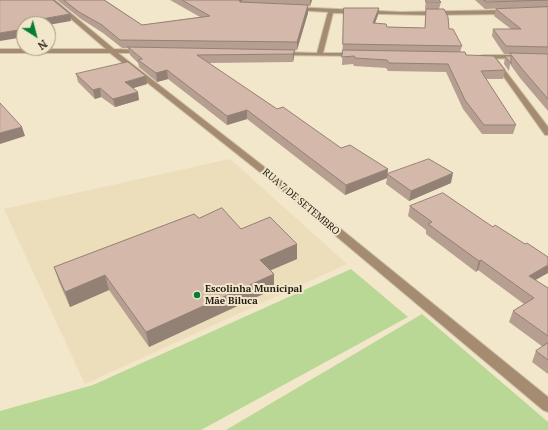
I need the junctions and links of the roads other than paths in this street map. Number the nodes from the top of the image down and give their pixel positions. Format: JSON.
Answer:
{"nodes":[{"id":1,"x":52,"y":0,"type":"edge"},
{"id":2,"x":286,"y":8,"type":"edge"},
{"id":3,"x":331,"y":11,"type":"junction"},
{"id":4,"x":512,"y":12,"type":"edge"},
{"id":5,"x":0,"y":51,"type":"edge"},
{"id":6,"x":112,"y":51,"type":"junction"},
{"id":7,"x":152,"y":52,"type":"edge"},
{"id":8,"x":272,"y":53,"type":"edge"},
{"id":9,"x":320,"y":54,"type":"junction"},
{"id":10,"x":367,"y":55,"type":"edge"},
{"id":11,"x":477,"y":57,"type":"edge"},
{"id":12,"x":493,"y":57,"type":"junction"},
{"id":13,"x":524,"y":57,"type":"edge"},
{"id":14,"x":548,"y":133,"type":"edge"},
{"id":15,"x":548,"y":406,"type":"edge"}],
"edges":[{"from":1,"to":6,"type":"street","name":"RUA 7 DE SETEMBRO"},
{"from":2,"to":3,"type":"street"},
{"from":3,"to":4,"type":"street"},
{"from":3,"to":9,"type":"street"},
{"from":5,"to":6,"type":"street"},
{"from":6,"to":7,"type":"street"},
{"from":6,"to":15,"type":"street","name":"RUA 7 DE SETEMBRO"},
{"from":8,"to":9,"type":"street"},
{"from":9,"to":10,"type":"street"},
{"from":11,"to":12,"type":"street"},
{"from":12,"to":13,"type":"street"},
{"from":12,"to":14,"type":"street"}]}
